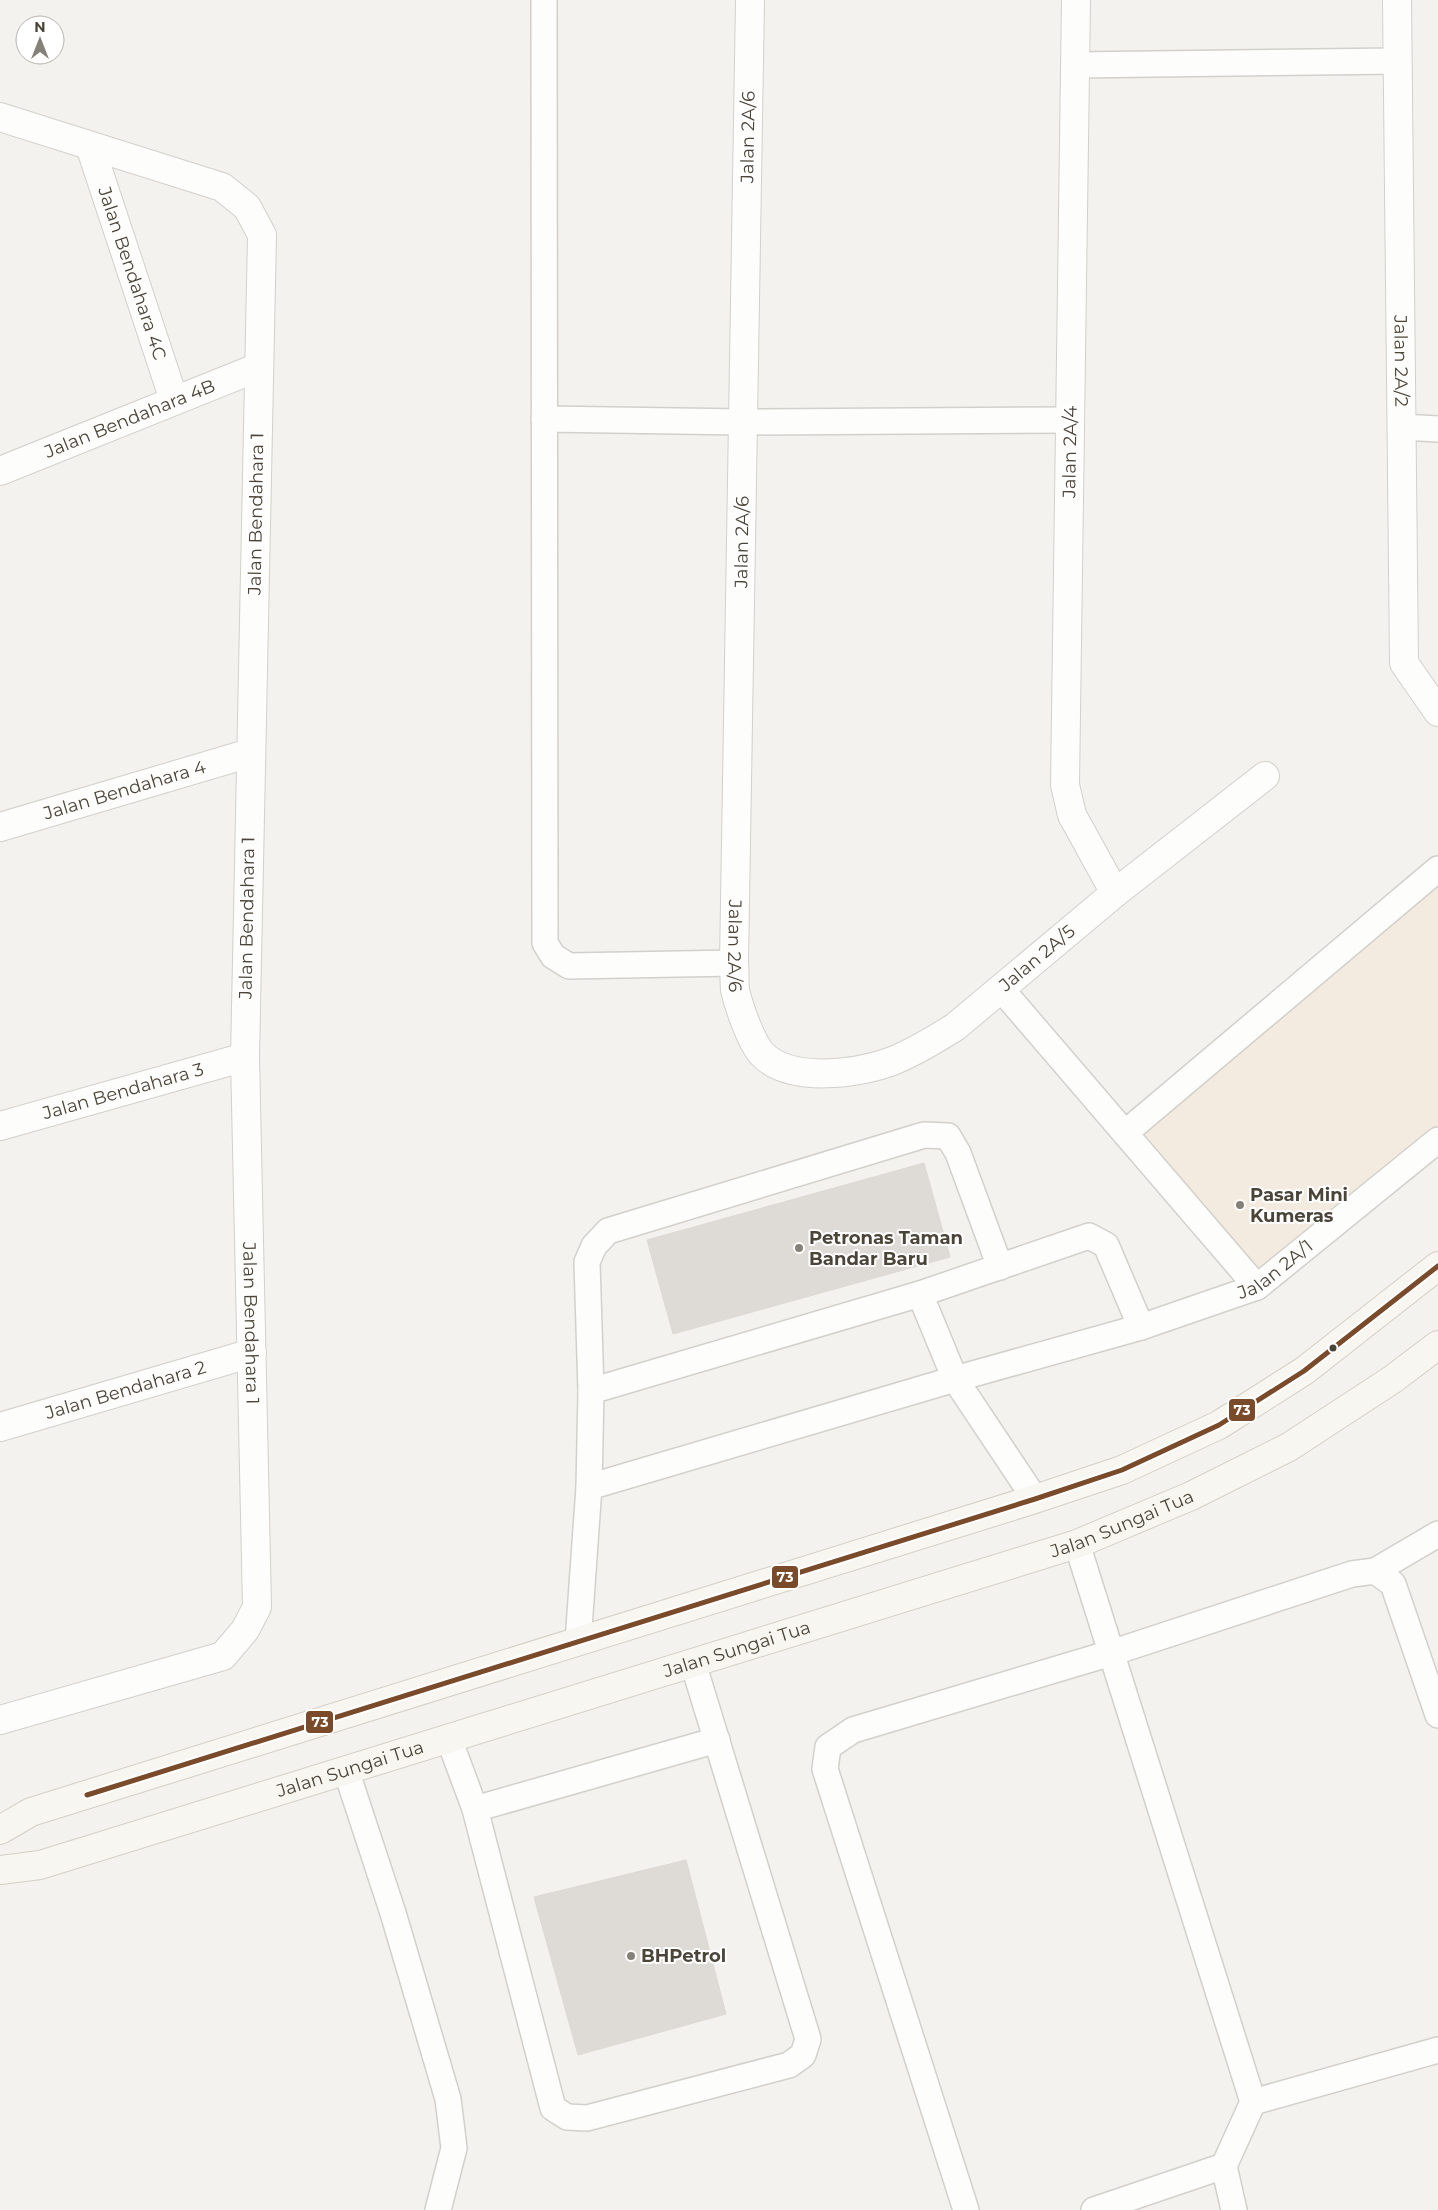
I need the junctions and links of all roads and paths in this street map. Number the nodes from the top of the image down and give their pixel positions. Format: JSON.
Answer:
{"nodes":[{"id":1,"x":544,"y":0,"type":"edge"},
{"id":2,"x":750,"y":0,"type":"edge"},
{"id":3,"x":1076,"y":0,"type":"edge"},
{"id":4,"x":1397,"y":0,"type":"edge"},
{"id":5,"x":1398,"y":61,"type":"junction"},
{"id":6,"x":1075,"y":65,"type":"junction"},
{"id":7,"x":0,"y":117,"type":"edge"},
{"id":8,"x":90,"y":146,"type":"junction"},
{"id":9,"x":259,"y":368,"type":"junction"},
{"id":10,"x":174,"y":400,"type":"junction"},
{"id":11,"x":544,"y":420,"type":"junction"},
{"id":12,"x":1070,"y":420,"type":"junction"},
{"id":13,"x":744,"y":422,"type":"junction"},
{"id":14,"x":1402,"y":427,"type":"junction"},
{"id":15,"x":1438,"y":428,"type":"edge"},
{"id":16,"x":0,"y":471,"type":"edge"},
{"id":17,"x":1438,"y":712,"type":"edge"},
{"id":18,"x":250,"y":753,"type":"junction"},
{"id":19,"x":1265,"y":776,"type":"dead end"},
{"id":20,"x":0,"y":826,"type":"edge"},
{"id":21,"x":1438,"y":869,"type":"edge"},
{"id":22,"x":1115,"y":893,"type":"junction"},
{"id":23,"x":734,"y":963,"type":"junction"},
{"id":24,"x":1002,"y":990,"type":"junction"},
{"id":25,"x":245,"y":1057,"type":"junction"},
{"id":26,"x":782,"y":1068,"type":"joint"},
{"id":27,"x":0,"y":1126,"type":"edge"},
{"id":28,"x":1125,"y":1133,"type":"junction"},
{"id":29,"x":1438,"y":1140,"type":"edge"},
{"id":30,"x":1438,"y":1266,"type":"edge"},
{"id":31,"x":1000,"y":1267,"type":"junction"},
{"id":32,"x":1257,"y":1287,"type":"junction"},
{"id":33,"x":920,"y":1294,"type":"junction"},
{"id":34,"x":1141,"y":1328,"type":"junction"},
{"id":35,"x":1438,"y":1345,"type":"edge"},
{"id":36,"x":252,"y":1353,"type":"junction"},
{"id":37,"x":955,"y":1379,"type":"junction"},
{"id":38,"x":591,"y":1391,"type":"junction"},
{"id":39,"x":0,"y":1427,"type":"edge"},
{"id":40,"x":589,"y":1487,"type":"junction"},
{"id":41,"x":1035,"y":1499,"type":"junction"},
{"id":42,"x":1438,"y":1534,"type":"edge"},
{"id":43,"x":1076,"y":1544,"type":"junction"},
{"id":44,"x":1375,"y":1572,"type":"junction"},
{"id":45,"x":578,"y":1642,"type":"junction"},
{"id":46,"x":1111,"y":1653,"type":"junction"},
{"id":47,"x":693,"y":1663,"type":"junction"},
{"id":48,"x":1438,"y":1716,"type":"edge"},
{"id":49,"x":0,"y":1720,"type":"edge"},
{"id":50,"x":450,"y":1738,"type":"junction"},
{"id":51,"x":717,"y":1740,"type":"junction"},
{"id":52,"x":346,"y":1770,"type":"junction"},
{"id":53,"x":475,"y":1809,"type":"junction"},
{"id":54,"x":0,"y":1830,"type":"edge"},
{"id":55,"x":0,"y":1870,"type":"edge"},
{"id":56,"x":1438,"y":2050,"type":"edge"},
{"id":57,"x":1253,"y":2102,"type":"junction"},
{"id":58,"x":1224,"y":2166,"type":"junction"},
{"id":59,"x":438,"y":2210,"type":"edge"},
{"id":60,"x":966,"y":2210,"type":"edge"},
{"id":61,"x":1094,"y":2210,"type":"edge"},
{"id":62,"x":1234,"y":2210,"type":"edge"}],
"edges":[{"from":1,"to":11,"type":"lane"},
{"from":2,"to":13,"type":"street","name":"Jalan 2A/6"},
{"from":3,"to":6,"type":"street","name":"Jalan 2A/4"},
{"from":4,"to":5,"type":"street","name":"Jalan 2A/2"},
{"from":5,"to":6,"type":"lane"},
{"from":5,"to":14,"type":"street","name":"Jalan 2A/2"},
{"from":6,"to":12,"type":"street","name":"Jalan 2A/4"},
{"from":7,"to":8,"type":"street","name":"Jalan Bendahara 1"},
{"from":8,"to":9,"type":"street","name":"Jalan Bendahara 1"},
{"from":8,"to":10,"type":"street","name":"Jalan Bendahara 4C"},
{"from":9,"to":10,"type":"street","name":"Jalan Bendahara 4B"},
{"from":9,"to":18,"type":"street","name":"Jalan Bendahara 1"},
{"from":10,"to":16,"type":"street","name":"Jalan Bendahara 4B"},
{"from":11,"to":13,"type":"lane"},
{"from":11,"to":23,"type":"lane"},
{"from":12,"to":13,"type":"lane"},
{"from":12,"to":22,"type":"street","name":"Jalan 2A/4"},
{"from":13,"to":23,"type":"street","name":"Jalan 2A/6"},
{"from":14,"to":15,"type":"lane"},
{"from":14,"to":17,"type":"street","name":"Jalan 2A/2"},
{"from":18,"to":20,"type":"street","name":"Jalan Bendahara 4"},
{"from":18,"to":25,"type":"street","name":"Jalan Bendahara 1"},
{"from":19,"to":22,"type":"street","name":"Jalan 2A/5"},
{"from":21,"to":28,"type":"lane"},
{"from":22,"to":24,"type":"street","name":"Jalan 2A/5"},
{"from":23,"to":26,"type":"street","name":"Jalan 2A/6"},
{"from":24,"to":26,"type":"street","name":"Jalan 2A/5"},
{"from":24,"to":28,"type":"lane"},
{"from":25,"to":27,"type":"street","name":"Jalan Bendahara 3"},
{"from":25,"to":36,"type":"street","name":"Jalan Bendahara 1"},
{"from":28,"to":32,"type":"lane"},
{"from":29,"to":32,"type":"lane","name":"Jalan 2A/1"},
{"from":30,"to":41,"type":"main road"},
{"from":31,"to":33,"type":"lane"},
{"from":31,"to":34,"type":"lane"},
{"from":31,"to":38,"type":"lane"},
{"from":32,"to":34,"type":"lane","name":"Jalan 2A/1"},
{"from":33,"to":37,"type":"lane"},
{"from":33,"to":38,"type":"lane"},
{"from":34,"to":37,"type":"lane","name":"Jalan 2A/1"},
{"from":35,"to":43,"type":"main road","name":"Jalan Sungai Tua"},
{"from":36,"to":39,"type":"street","name":"Jalan Bendahara 2"},
{"from":36,"to":49,"type":"street","name":"Jalan Bendahara 1"},
{"from":37,"to":40,"type":"lane","name":"Jalan 2A/1"},
{"from":37,"to":41,"type":"lane"},
{"from":38,"to":40,"type":"lane"},
{"from":40,"to":45,"type":"lane"},
{"from":41,"to":45,"type":"main road"},
{"from":42,"to":44,"type":"lane"},
{"from":43,"to":46,"type":"lane"},
{"from":43,"to":47,"type":"main road","name":"Jalan Sungai Tua"},
{"from":44,"to":46,"type":"lane"},
{"from":44,"to":48,"type":"lane"},
{"from":45,"to":54,"type":"main road"},
{"from":46,"to":57,"type":"lane"},
{"from":46,"to":60,"type":"lane"},
{"from":47,"to":50,"type":"main road","name":"Jalan Sungai Tua"},
{"from":47,"to":51,"type":"lane"},
{"from":50,"to":52,"type":"main road","name":"Jalan Sungai Tua"},
{"from":50,"to":53,"type":"lane"},
{"from":51,"to":53,"type":"lane"},
{"from":51,"to":53,"type":"lane"},
{"from":52,"to":55,"type":"main road","name":"Jalan Sungai Tua"},
{"from":52,"to":59,"type":"lane"},
{"from":56,"to":57,"type":"lane"},
{"from":57,"to":58,"type":"lane"},
{"from":58,"to":61,"type":"lane"},
{"from":58,"to":62,"type":"lane"}]}
